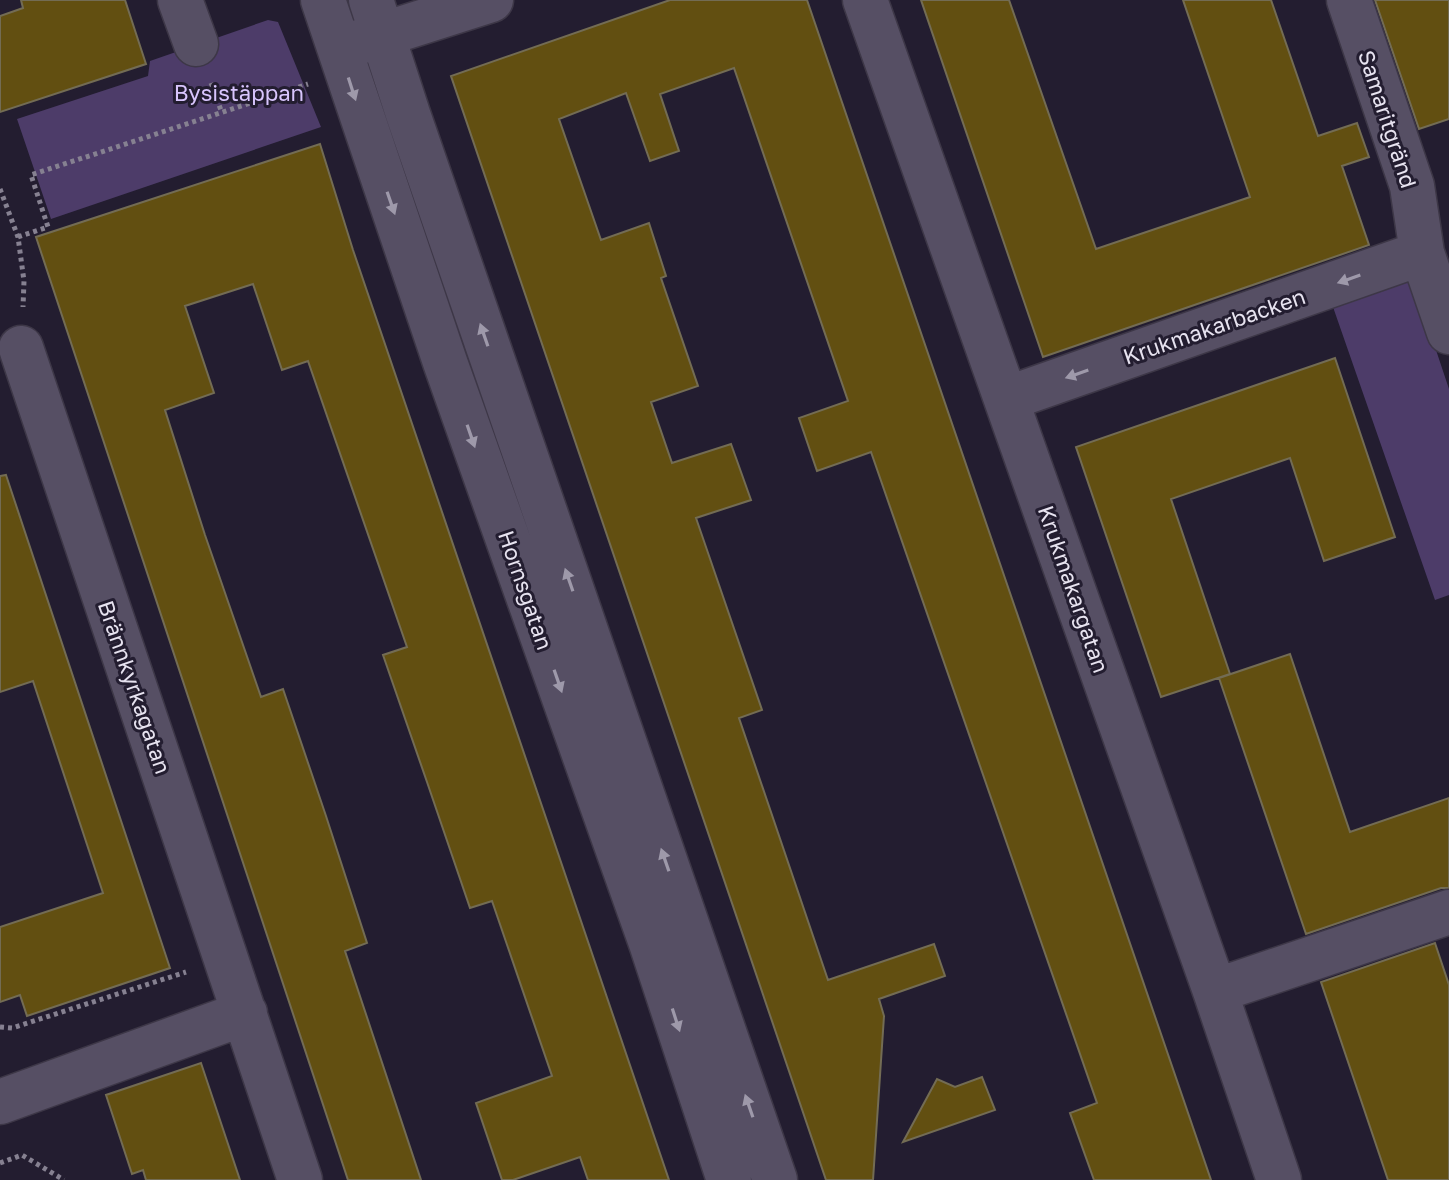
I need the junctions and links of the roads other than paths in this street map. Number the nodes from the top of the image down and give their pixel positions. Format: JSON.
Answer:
{"nodes":[{"id":1,"x":180,"y":0,"type":"edge"},
{"id":2,"x":323,"y":0,"type":"edge"},
{"id":3,"x":491,"y":0,"type":"edge"},
{"id":4,"x":865,"y":0,"type":"edge"},
{"id":5,"x":1349,"y":0,"type":"edge"},
{"id":6,"x":377,"y":17,"type":"edge"},
{"id":7,"x":339,"y":49,"type":"junction"},
{"id":8,"x":202,"y":60,"type":"road end"},
{"id":9,"x":1431,"y":179,"type":"edge"},
{"id":10,"x":1422,"y":253,"type":"junction"},
{"id":11,"x":1449,"y":332,"type":"edge"},
{"id":12,"x":21,"y":348,"type":"road end"},
{"id":13,"x":1006,"y":399,"type":"junction"},
{"id":14,"x":1449,"y":912,"type":"edge"},
{"id":15,"x":1215,"y":991,"type":"junction"},
{"id":16,"x":245,"y":1013,"type":"junction"},
{"id":17,"x":0,"y":1102,"type":"edge"},
{"id":18,"x":300,"y":1180,"type":"edge"},
{"id":19,"x":729,"y":1180,"type":"edge"},
{"id":20,"x":775,"y":1180,"type":"edge"},
{"id":21,"x":1279,"y":1180,"type":"edge"}],
"edges":[{"from":1,"to":8,"type":"street"},
{"from":2,"to":7,"type":"street","name":"Hornsgatan"},
{"from":3,"to":6,"type":"street"},
{"from":4,"to":13,"type":"street","name":"Krukmakargatan"},
{"from":5,"to":9,"type":"street","name":"Samaritgränd"},
{"from":6,"to":7,"type":"street"},
{"from":20,"to":6,"type":"street","name":"Hornsgatan","one_way":true},
{"from":7,"to":19,"type":"street","name":"Hornsgatan","one_way":true},
{"from":9,"to":10,"type":"street","name":"Samaritgränd"},
{"from":10,"to":11,"type":"street","name":"Samaritgränd"},
{"from":10,"to":13,"type":"street","name":"Krukmakarbacken","one_way":true},
{"from":12,"to":16,"type":"street","name":"Brännkyrkagatan"},
{"from":13,"to":15,"type":"street","name":"Krukmakargatan"},
{"from":14,"to":15,"type":"street"},
{"from":15,"to":21,"type":"street","name":"Krukmakargatan"},
{"from":16,"to":17,"type":"street"},
{"from":16,"to":18,"type":"street","name":"Brännkyrkagatan"}]}
